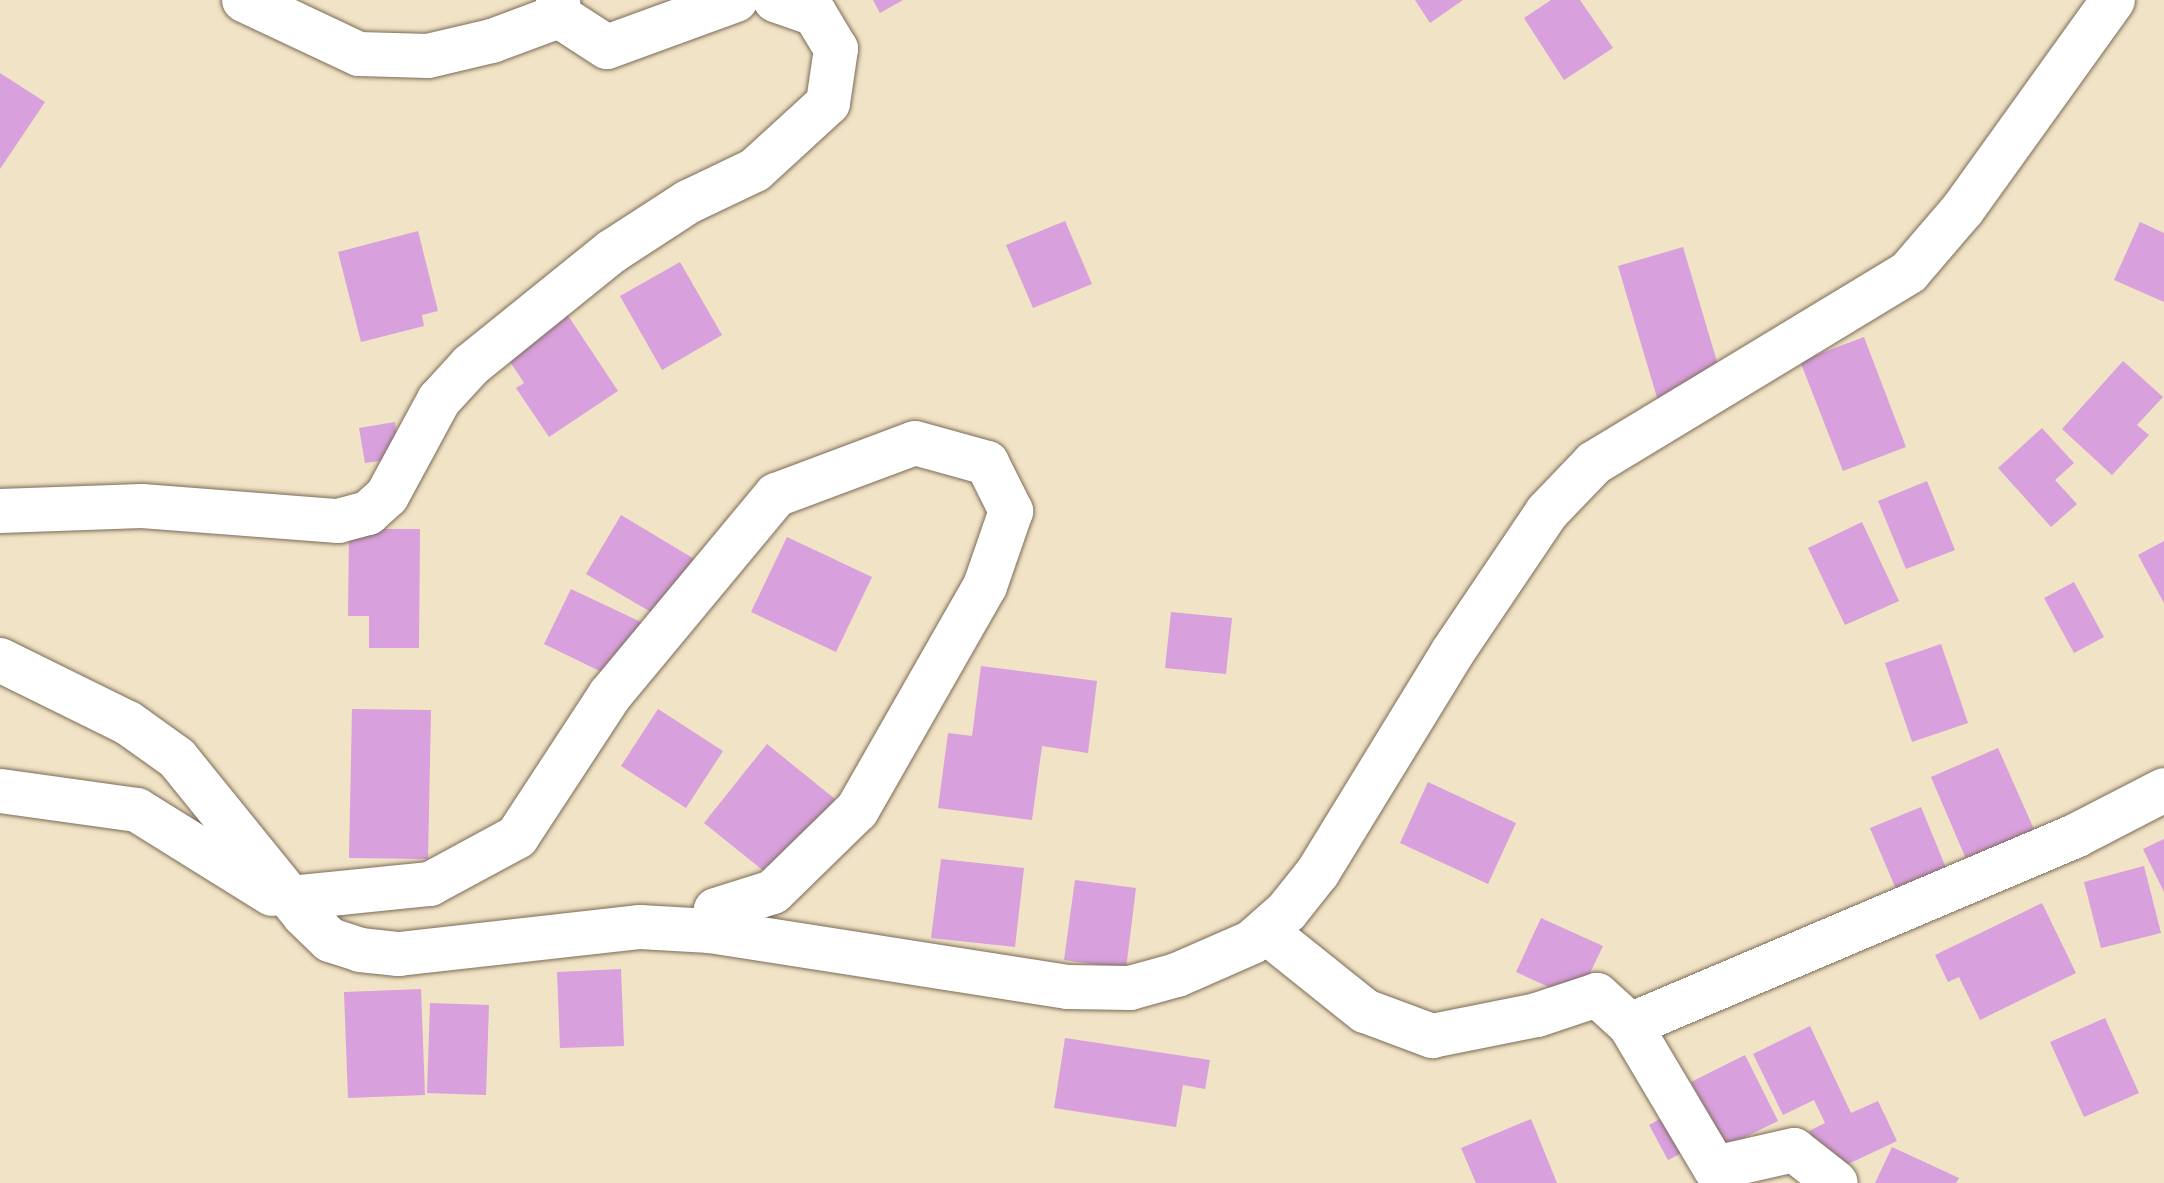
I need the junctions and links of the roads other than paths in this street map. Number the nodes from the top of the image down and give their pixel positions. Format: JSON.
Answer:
{"nodes":[{"id":1,"x":244,"y":0,"type":"edge"},
{"id":2,"x":736,"y":0,"type":"edge"},
{"id":3,"x":775,"y":0,"type":"edge"},
{"id":4,"x":2113,"y":0,"type":"edge"},
{"id":5,"x":558,"y":8,"type":"edge"},
{"id":6,"x":0,"y":511,"type":"edge"},
{"id":7,"x":0,"y":660,"type":"edge"},
{"id":8,"x":2164,"y":790,"type":"edge"},
{"id":9,"x":0,"y":791,"type":"edge"},
{"id":10,"x":297,"y":906,"type":"junction"},
{"id":11,"x":710,"y":931,"type":"junction"},
{"id":12,"x":1265,"y":931,"type":"junction"},
{"id":13,"x":1630,"y":1025,"type":"junction"},
{"id":14,"x":1836,"y":1183,"type":"edge"}],
"edges":[{"from":1,"to":5,"type":"street"},
{"from":2,"to":5,"type":"street"},
{"from":3,"to":6,"type":"street"},
{"from":4,"to":12,"type":"street"},
{"from":7,"to":10,"type":"street"},
{"from":8,"to":13,"type":"street"},
{"from":9,"to":10,"type":"street"},
{"from":10,"to":11,"type":"street"},
{"from":10,"to":11,"type":"street"},
{"from":11,"to":12,"type":"street"},
{"from":12,"to":13,"type":"street"},
{"from":13,"to":14,"type":"street"}]}
